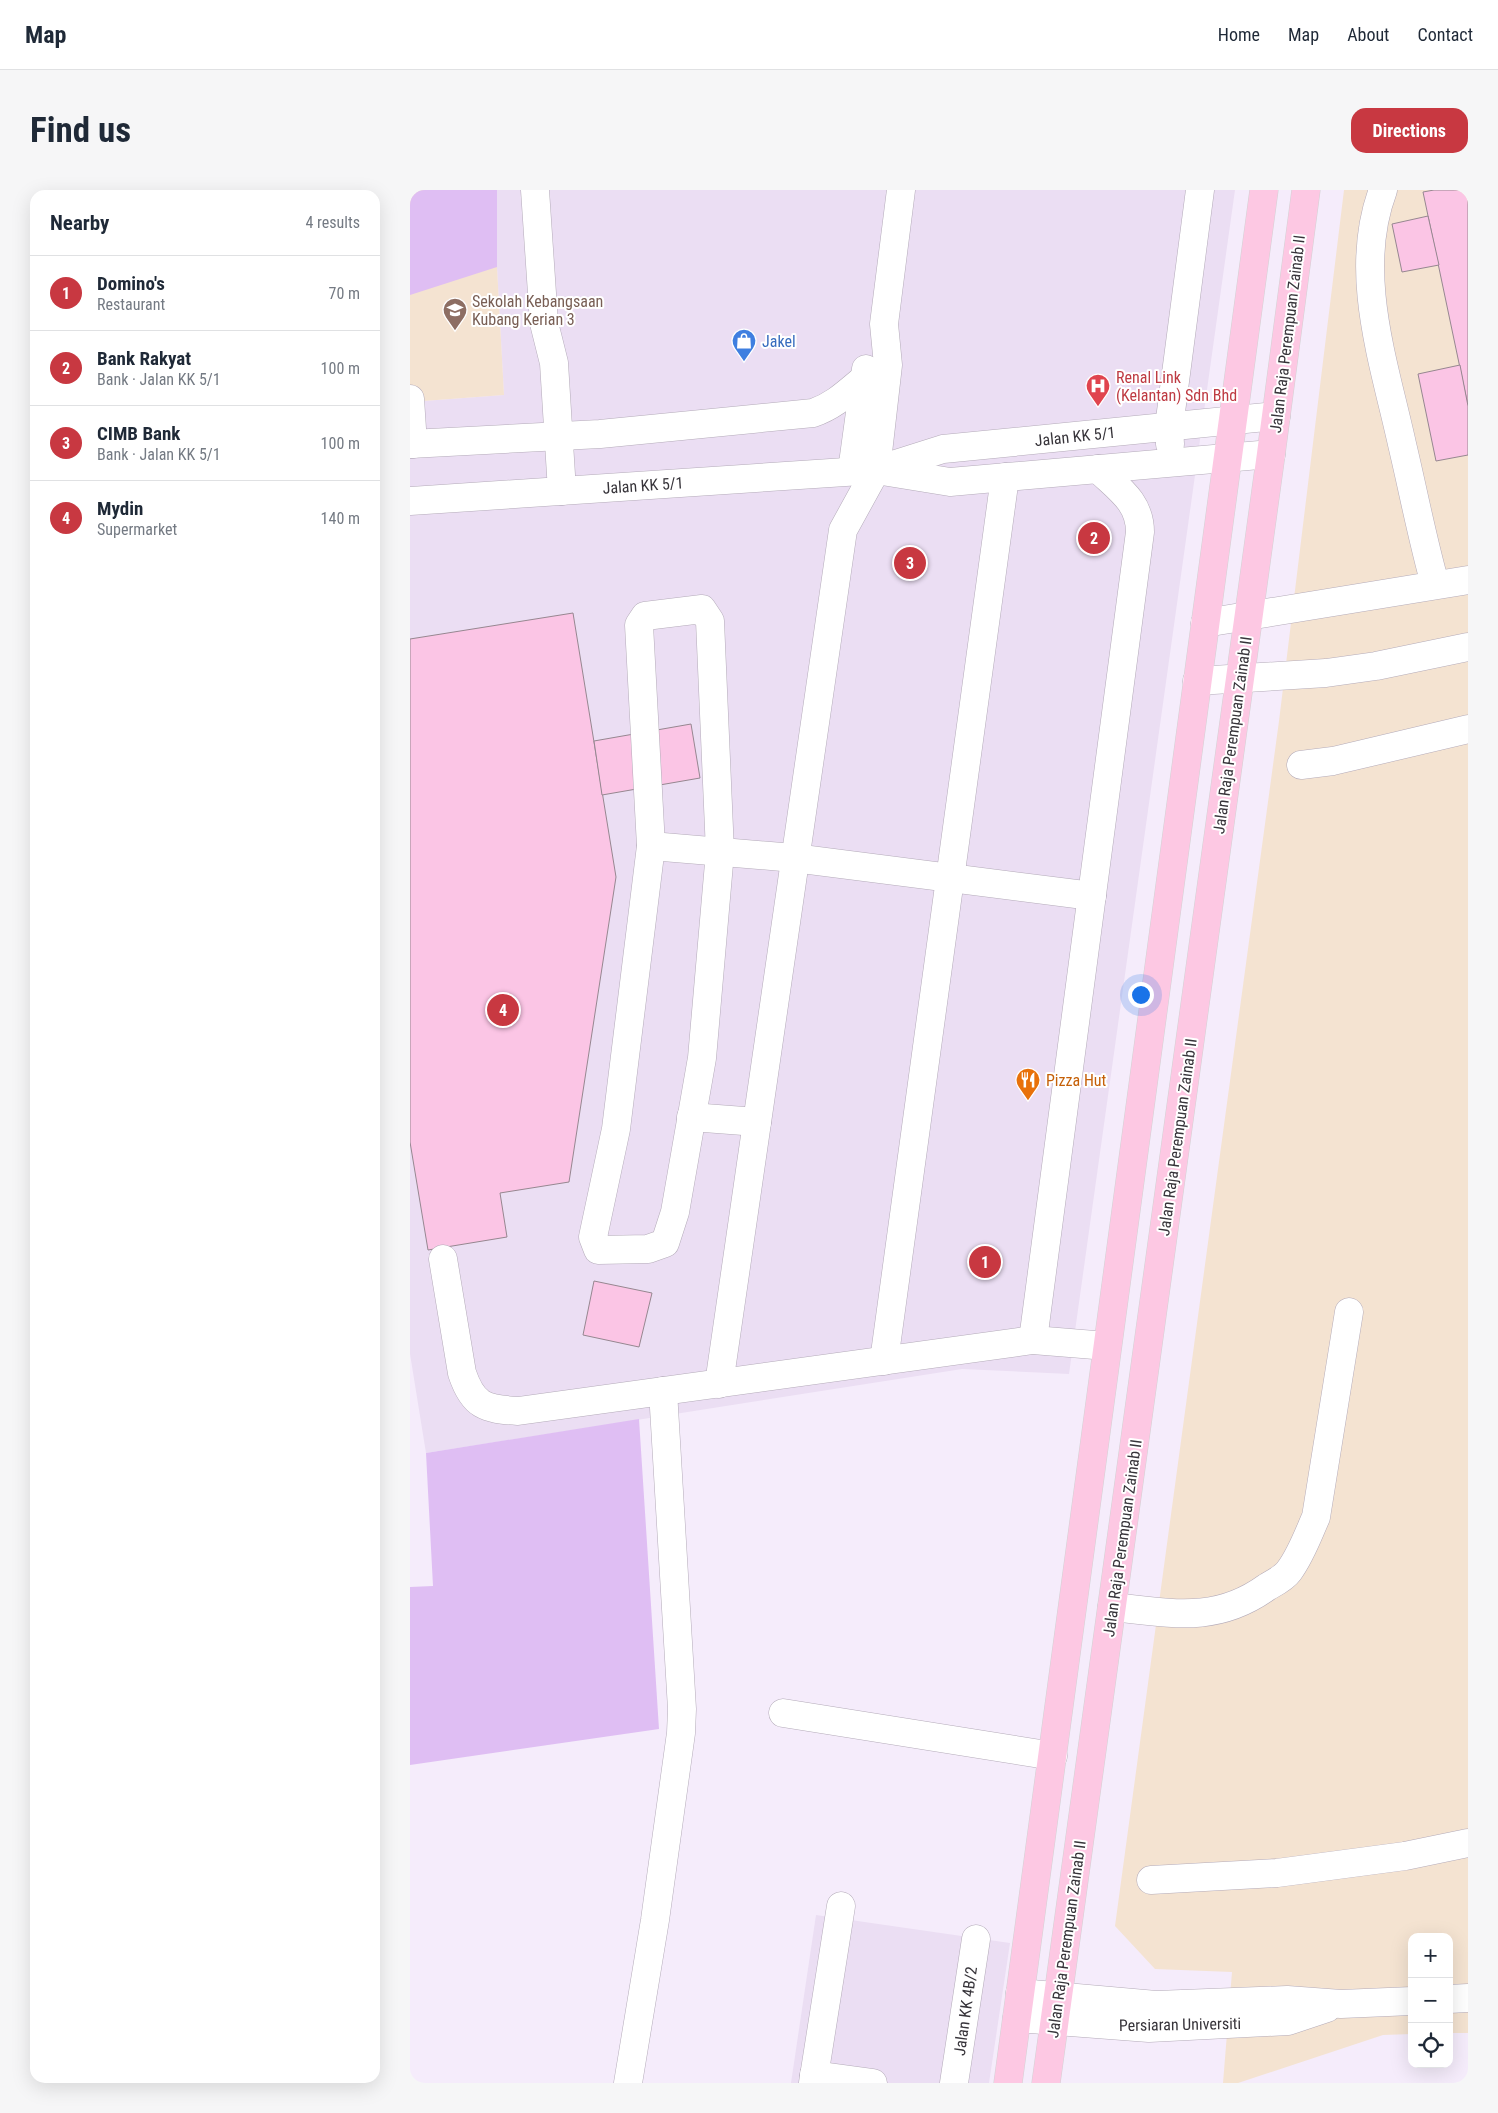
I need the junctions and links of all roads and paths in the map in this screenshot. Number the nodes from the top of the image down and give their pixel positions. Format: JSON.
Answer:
{"nodes":[{"id":1,"x":535,"y":190,"type":"edge"},
{"id":2,"x":901,"y":190,"type":"edge"},
{"id":3,"x":1200,"y":190,"type":"edge"},
{"id":4,"x":1264,"y":190,"type":"edge"},
{"id":5,"x":1306,"y":190,"type":"edge"},
{"id":6,"x":1383,"y":190,"type":"edge"},
{"id":7,"x":884,"y":324,"type":"junction"},
{"id":8,"x":865,"y":378,"type":"junction"},
{"id":9,"x":410,"y":399,"type":"edge"},
{"id":10,"x":1276,"y":416,"type":"junction"},
{"id":11,"x":1232,"y":421,"type":"junction"},
{"id":12,"x":1169,"y":427,"type":"junction"},
{"id":13,"x":549,"y":437,"type":"junction"},
{"id":14,"x":411,"y":444,"type":"edge"},
{"id":15,"x":1271,"y":454,"type":"junction"},
{"id":16,"x":1228,"y":458,"type":"junction"},
{"id":17,"x":1172,"y":462,"type":"junction"},
{"id":18,"x":1098,"y":469,"type":"junction"},
{"id":19,"x":864,"y":470,"type":"junction"},
{"id":20,"x":1006,"y":477,"type":"junction"},
{"id":21,"x":553,"y":492,"type":"junction"},
{"id":22,"x":410,"y":501,"type":"edge"},
{"id":23,"x":1468,"y":561,"type":"edge"},
{"id":24,"x":1433,"y":577,"type":"junction"},
{"id":25,"x":1468,"y":580,"type":"edge"},
{"id":26,"x":1249,"y":614,"type":"junction"},
{"id":27,"x":1205,"y":622,"type":"junction"},
{"id":28,"x":1468,"y":647,"type":"edge"},
{"id":29,"x":1240,"y":678,"type":"junction"},
{"id":30,"x":1197,"y":681,"type":"junction"},
{"id":31,"x":1468,"y":729,"type":"edge"},
{"id":32,"x":1301,"y":764,"type":"dead end"},
{"id":33,"x":651,"y":846,"type":"junction"},
{"id":34,"x":720,"y":852,"type":"junction"},
{"id":35,"x":794,"y":858,"type":"junction"},
{"id":36,"x":950,"y":878,"type":"junction"},
{"id":37,"x":1092,"y":896,"type":"junction"},
{"id":38,"x":691,"y":1117,"type":"junction"},
{"id":39,"x":757,"y":1122,"type":"junction"},
{"id":40,"x":443,"y":1259,"type":"dead end"},
{"id":41,"x":1348,"y":1312,"type":"dead end"},
{"id":42,"x":1033,"y":1340,"type":"junction"},
{"id":43,"x":1107,"y":1346,"type":"junction"},
{"id":44,"x":884,"y":1361,"type":"junction"},
{"id":45,"x":719,"y":1384,"type":"junction"},
{"id":46,"x":662,"y":1391,"type":"junction"},
{"id":47,"x":1112,"y":1607,"type":"junction"},
{"id":48,"x":784,"y":1713,"type":"dead end"},
{"id":49,"x":1053,"y":1756,"type":"junction"},
{"id":50,"x":1468,"y":1843,"type":"edge"},
{"id":51,"x":1151,"y":1880,"type":"dead end"},
{"id":52,"x":842,"y":1906,"type":"dead end"},
{"id":53,"x":976,"y":1939,"type":"dead end"},
{"id":54,"x":1468,"y":1998,"type":"edge"},
{"id":55,"x":1453,"y":1999,"type":"edge"},
{"id":56,"x":1408,"y":2001,"type":"edge"},
{"id":57,"x":1019,"y":2005,"type":"junction"},
{"id":58,"x":1056,"y":2009,"type":"junction"},
{"id":59,"x":813,"y":2079,"type":"edge"},
{"id":60,"x":628,"y":2083,"type":"edge"},
{"id":61,"x":873,"y":2083,"type":"edge"},
{"id":62,"x":954,"y":2083,"type":"edge"},
{"id":63,"x":1008,"y":2083,"type":"edge"},
{"id":64,"x":1046,"y":2083,"type":"edge"}],
"edges":[{"from":1,"to":13,"type":"street"},
{"from":2,"to":7,"type":"street"},
{"from":3,"to":12,"type":"street"},
{"from":4,"to":11,"type":"main road"},
{"from":5,"to":10,"type":"main road","name":"Jalan Raja Perempuan Zainab II"},
{"from":6,"to":24,"type":"street"},
{"from":7,"to":8,"type":"street"},
{"from":7,"to":19,"type":"street"},
{"from":8,"to":13,"type":"street"},
{"from":8,"to":19,"type":"street"},
{"from":9,"to":14,"type":"street"},
{"from":10,"to":11,"type":"street","name":"Jalan KK 5/1"},
{"from":10,"to":15,"type":"main road","name":"Jalan Raja Perempuan Zainab II"},
{"from":11,"to":12,"type":"street","name":"Jalan KK 5/1"},
{"from":11,"to":16,"type":"main road"},
{"from":12,"to":17,"type":"street"},
{"from":12,"to":19,"type":"street","name":"Jalan KK 5/1"},
{"from":13,"to":14,"type":"street"},
{"from":13,"to":21,"type":"street"},
{"from":15,"to":16,"type":"street","name":"Jalan KK 5/1"},
{"from":15,"to":26,"type":"main road","name":"Jalan Raja Perempuan Zainab II"},
{"from":16,"to":17,"type":"street","name":"Jalan KK 5/1"},
{"from":16,"to":27,"type":"main road"},
{"from":17,"to":18,"type":"street","name":"Jalan KK 5/1"},
{"from":18,"to":20,"type":"street","name":"Jalan KK 5/1"},
{"from":18,"to":37,"type":"street"},
{"from":19,"to":20,"type":"street","name":"Jalan KK 5/1"},
{"from":19,"to":21,"type":"street","name":"Jalan KK 5/1"},
{"from":19,"to":35,"type":"street"},
{"from":20,"to":36,"type":"street"},
{"from":21,"to":22,"type":"street","name":"Jalan KK 5/1"},
{"from":23,"to":24,"type":"street"},
{"from":24,"to":25,"type":"street"},
{"from":24,"to":26,"type":"street"},
{"from":26,"to":27,"type":"street"},
{"from":26,"to":29,"type":"main road","name":"Jalan Raja Perempuan Zainab II"},
{"from":27,"to":30,"type":"main road"},
{"from":28,"to":29,"type":"street"},
{"from":29,"to":30,"type":"street"},
{"from":29,"to":47,"type":"main road","name":"Jalan Raja Perempuan Zainab II"},
{"from":30,"to":43,"type":"main road"},
{"from":31,"to":32,"type":"street"},
{"from":33,"to":34,"type":"street"},
{"from":33,"to":34,"type":"street"},
{"from":33,"to":38,"type":"street"},
{"from":34,"to":35,"type":"street"},
{"from":34,"to":38,"type":"street"},
{"from":35,"to":36,"type":"street"},
{"from":35,"to":39,"type":"street"},
{"from":36,"to":37,"type":"street"},
{"from":36,"to":44,"type":"street"},
{"from":37,"to":42,"type":"street"},
{"from":38,"to":39,"type":"street"},
{"from":39,"to":45,"type":"street"},
{"from":40,"to":46,"type":"street"},
{"from":41,"to":47,"type":"street"},
{"from":42,"to":43,"type":"street"},
{"from":42,"to":44,"type":"street"},
{"from":43,"to":49,"type":"main road"},
{"from":44,"to":45,"type":"street"},
{"from":45,"to":46,"type":"street"},
{"from":46,"to":60,"type":"street"},
{"from":47,"to":58,"type":"main road","name":"Jalan Raja Perempuan Zainab II"},
{"from":48,"to":49,"type":"street"},
{"from":49,"to":57,"type":"main road"},
{"from":50,"to":51,"type":"street"},
{"from":52,"to":59,"type":"street"},
{"from":53,"to":62,"type":"street","name":"Jalan KK 4B/2"},
{"from":54,"to":55,"type":"street"},
{"from":56,"to":58,"type":"street","name":"Persiaran Universiti"},
{"from":57,"to":58,"type":"street","name":"Persiaran Universiti"},
{"from":57,"to":63,"type":"main road"},
{"from":58,"to":64,"type":"main road","name":"Jalan Raja Perempuan Zainab II"},
{"from":59,"to":61,"type":"street"}]}
